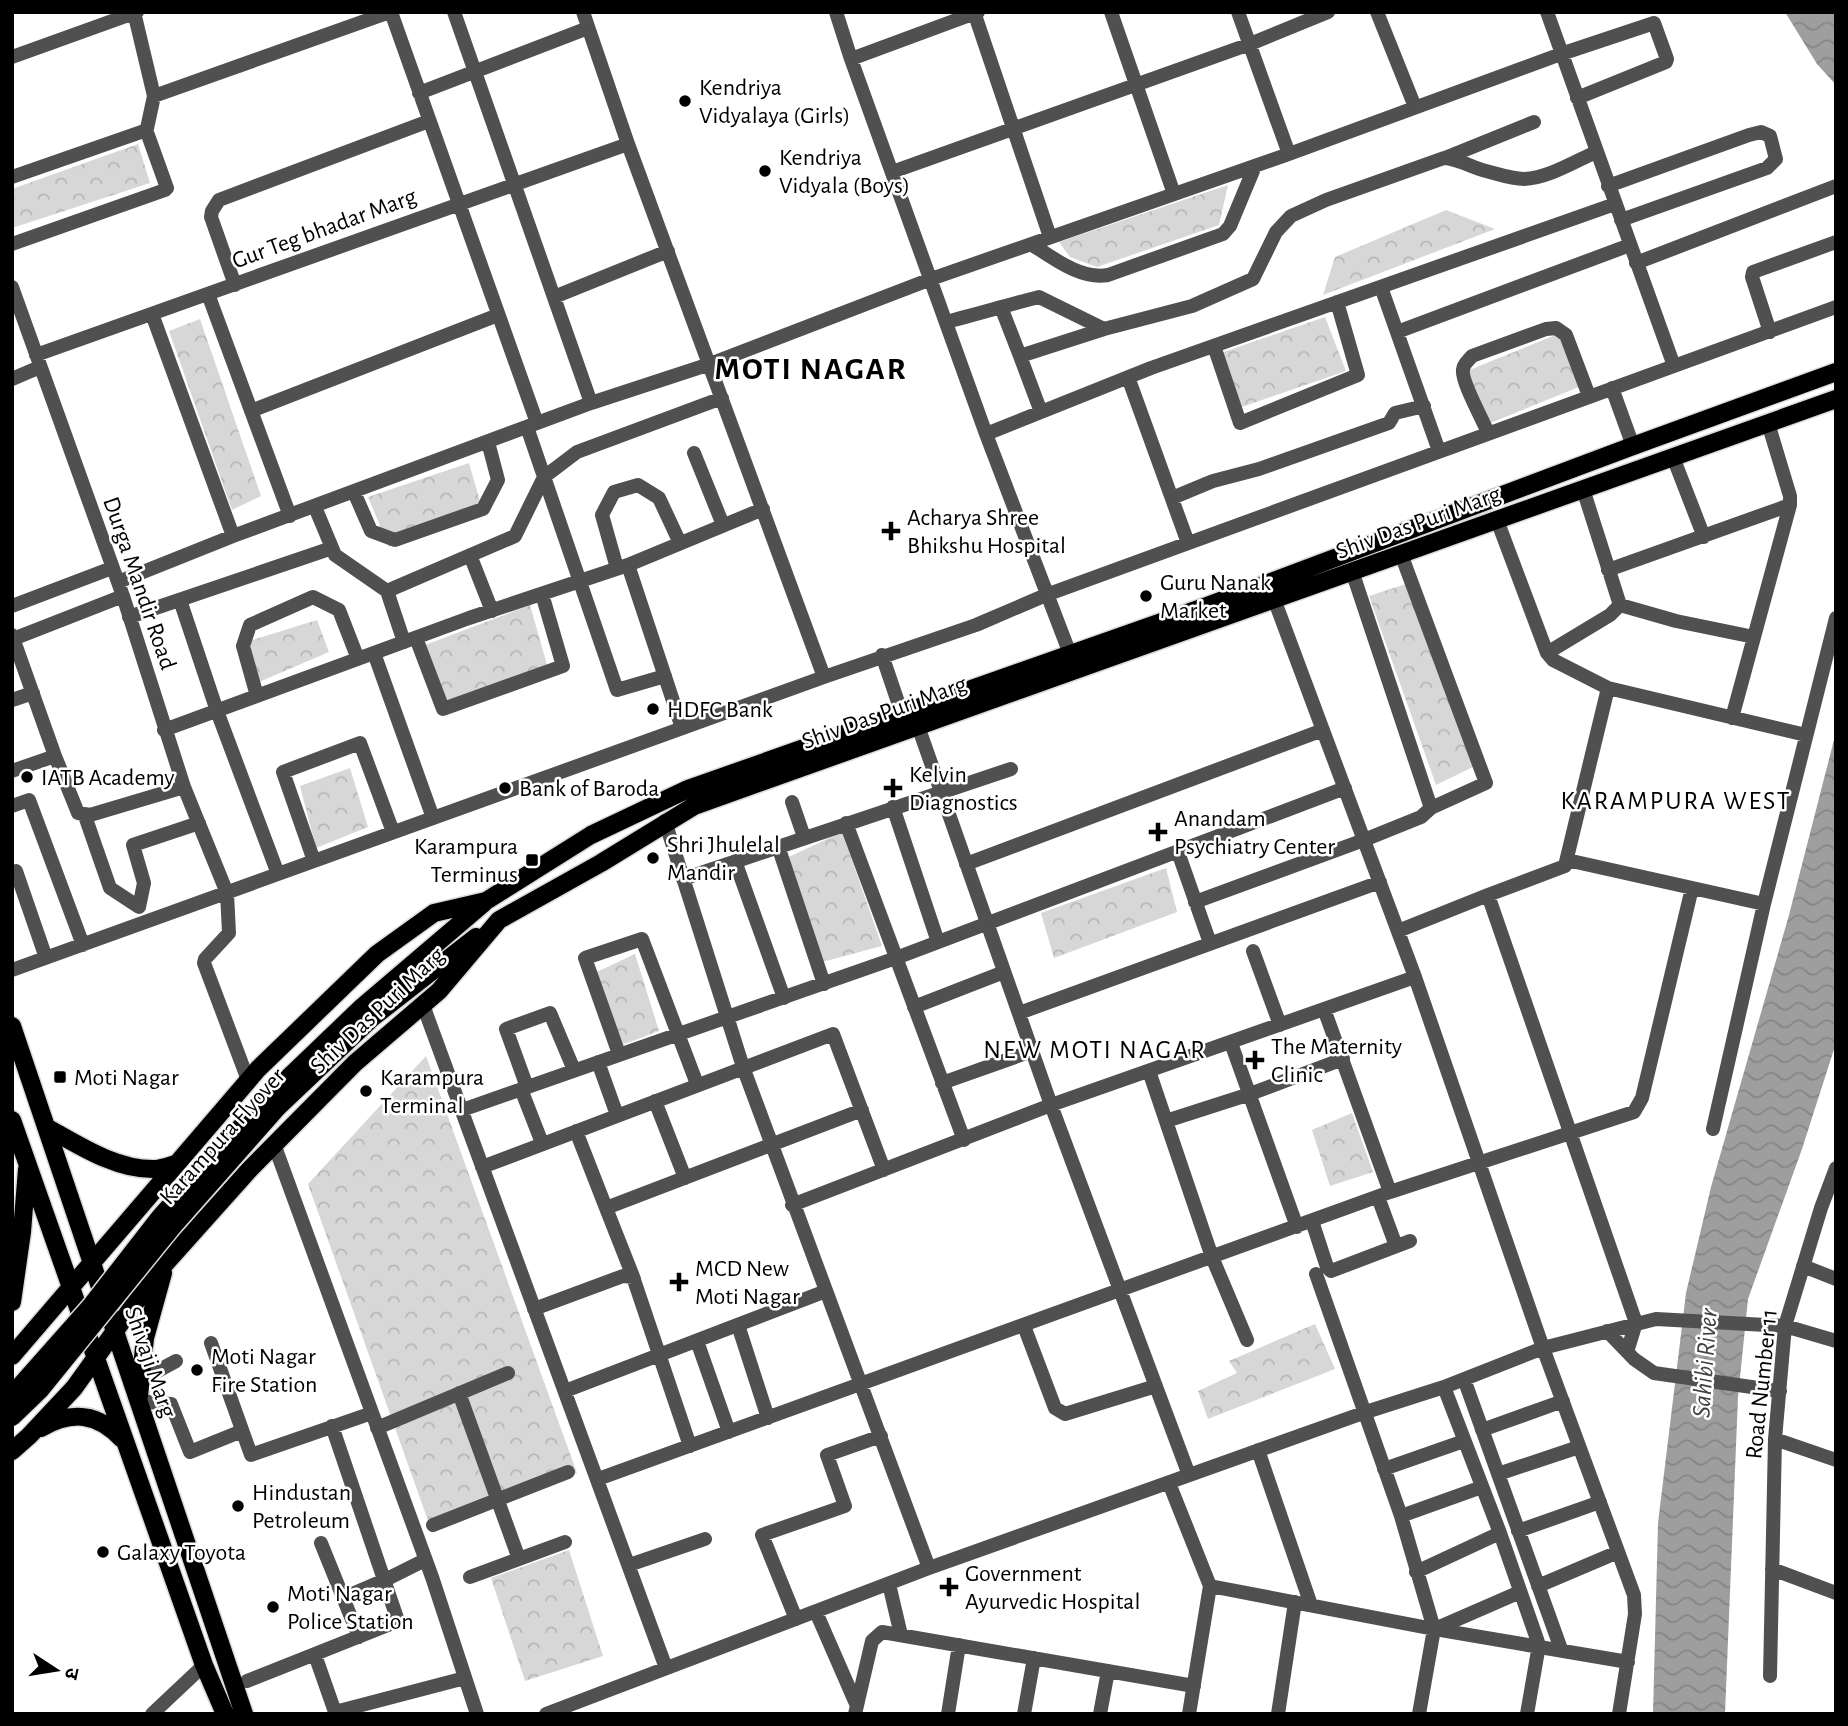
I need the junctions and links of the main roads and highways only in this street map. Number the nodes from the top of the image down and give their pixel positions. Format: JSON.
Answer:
{"nodes":[{"id":1,"x":1836,"y":372,"type":"edge"},
{"id":2,"x":1836,"y":399,"type":"edge"},
{"id":3,"x":486,"y":901,"type":"junction"},
{"id":4,"x":499,"y":920,"type":"junction"},
{"id":5,"x":12,"y":1026,"type":"edge"},
{"id":6,"x":271,"y":1104,"type":"junction"},
{"id":7,"x":12,"y":1120,"type":"edge"},
{"id":8,"x":209,"y":1125,"type":"junction"},
{"id":9,"x":48,"y":1128,"type":"junction"},
{"id":10,"x":27,"y":1162,"type":"junction"},
{"id":11,"x":176,"y":1164,"type":"junction"},
{"id":12,"x":250,"y":1169,"type":"junction"},
{"id":13,"x":166,"y":1263,"type":"junction"},
{"id":14,"x":92,"y":1264,"type":"junction"},
{"id":15,"x":71,"y":1288,"type":"junction"},
{"id":16,"x":12,"y":1302,"type":"edge"},
{"id":17,"x":115,"y":1332,"type":"junction"},
{"id":18,"x":12,"y":1356,"type":"edge"},
{"id":19,"x":96,"y":1357,"type":"junction"},
{"id":20,"x":12,"y":1395,"type":"edge"},
{"id":21,"x":139,"y":1401,"type":"junction"},
{"id":22,"x":12,"y":1417,"type":"edge"},
{"id":23,"x":29,"y":1436,"type":"junction"},
{"id":24,"x":127,"y":1445,"type":"junction"},
{"id":25,"x":12,"y":1451,"type":"edge"},
{"id":26,"x":225,"y":1714,"type":"edge"},
{"id":27,"x":244,"y":1714,"type":"edge"}],
"edges":[{"from":1,"to":3,"type":"main road","name":"Shiv Das Puri Marg"},
{"from":2,"to":4,"type":"main road","name":"Shiv Das Puri Marg"},
{"from":3,"to":6,"type":"main road","name":"Karampura Flyover"},
{"from":3,"to":8,"type":"main road","name":"Shiv Das Puri Marg"},
{"from":4,"to":6,"type":"main road","name":"Karampura Flyover"},
{"from":4,"to":12,"type":"main road","name":"Shiv Das Puri Marg"},
{"from":5,"to":9,"type":"main road","name":"Shivaji Marg"},
{"from":6,"to":20,"type":"main road","name":"Karampura Flyover","bridge":true},
{"from":6,"to":22,"type":"main road","name":"Karampura Flyover","bridge":true},
{"from":7,"to":10,"type":"main road","name":"Shivaji Marg"},
{"from":8,"to":11,"type":"main road","name":"Shiv Das Puri Marg"},
{"from":8,"to":12,"type":"main road"},
{"from":9,"to":11,"type":"main road"},
{"from":9,"to":14,"type":"main road","name":"Shivaji Marg"},
{"from":10,"to":15,"type":"main road","name":"Shivaji Marg"},
{"from":10,"to":16,"type":"main road"},
{"from":11,"to":14,"type":"main road","name":"Shiv Das Puri Marg"},
{"from":12,"to":13,"type":"main road","name":"Shiv Das Puri Marg"},
{"from":13,"to":17,"type":"main road","name":"Shiv Das Puri Marg"},
{"from":13,"to":21,"type":"main road"},
{"from":14,"to":15,"type":"main road","name":"Shiv Das Puri Marg"},
{"from":14,"to":17,"type":"main road","name":"Shivaji Marg"},
{"from":15,"to":18,"type":"main road","name":"Shiv Das Puri Marg"},
{"from":15,"to":19,"type":"main road","name":"Shivaji Marg"},
{"from":17,"to":19,"type":"main road","name":"Shiv Das Puri Marg"},
{"from":17,"to":21,"type":"main road","name":"Shivaji Marg"},
{"from":19,"to":23,"type":"main road","name":"Shiv Das Puri Marg"},
{"from":19,"to":24,"type":"main road","name":"Shivaji Marg"},
{"from":21,"to":27,"type":"main road","name":"Shivaji Marg"},
{"from":23,"to":24,"type":"main road"},
{"from":23,"to":25,"type":"main road"},
{"from":24,"to":26,"type":"main road","name":"Shivaji Marg"}]}
